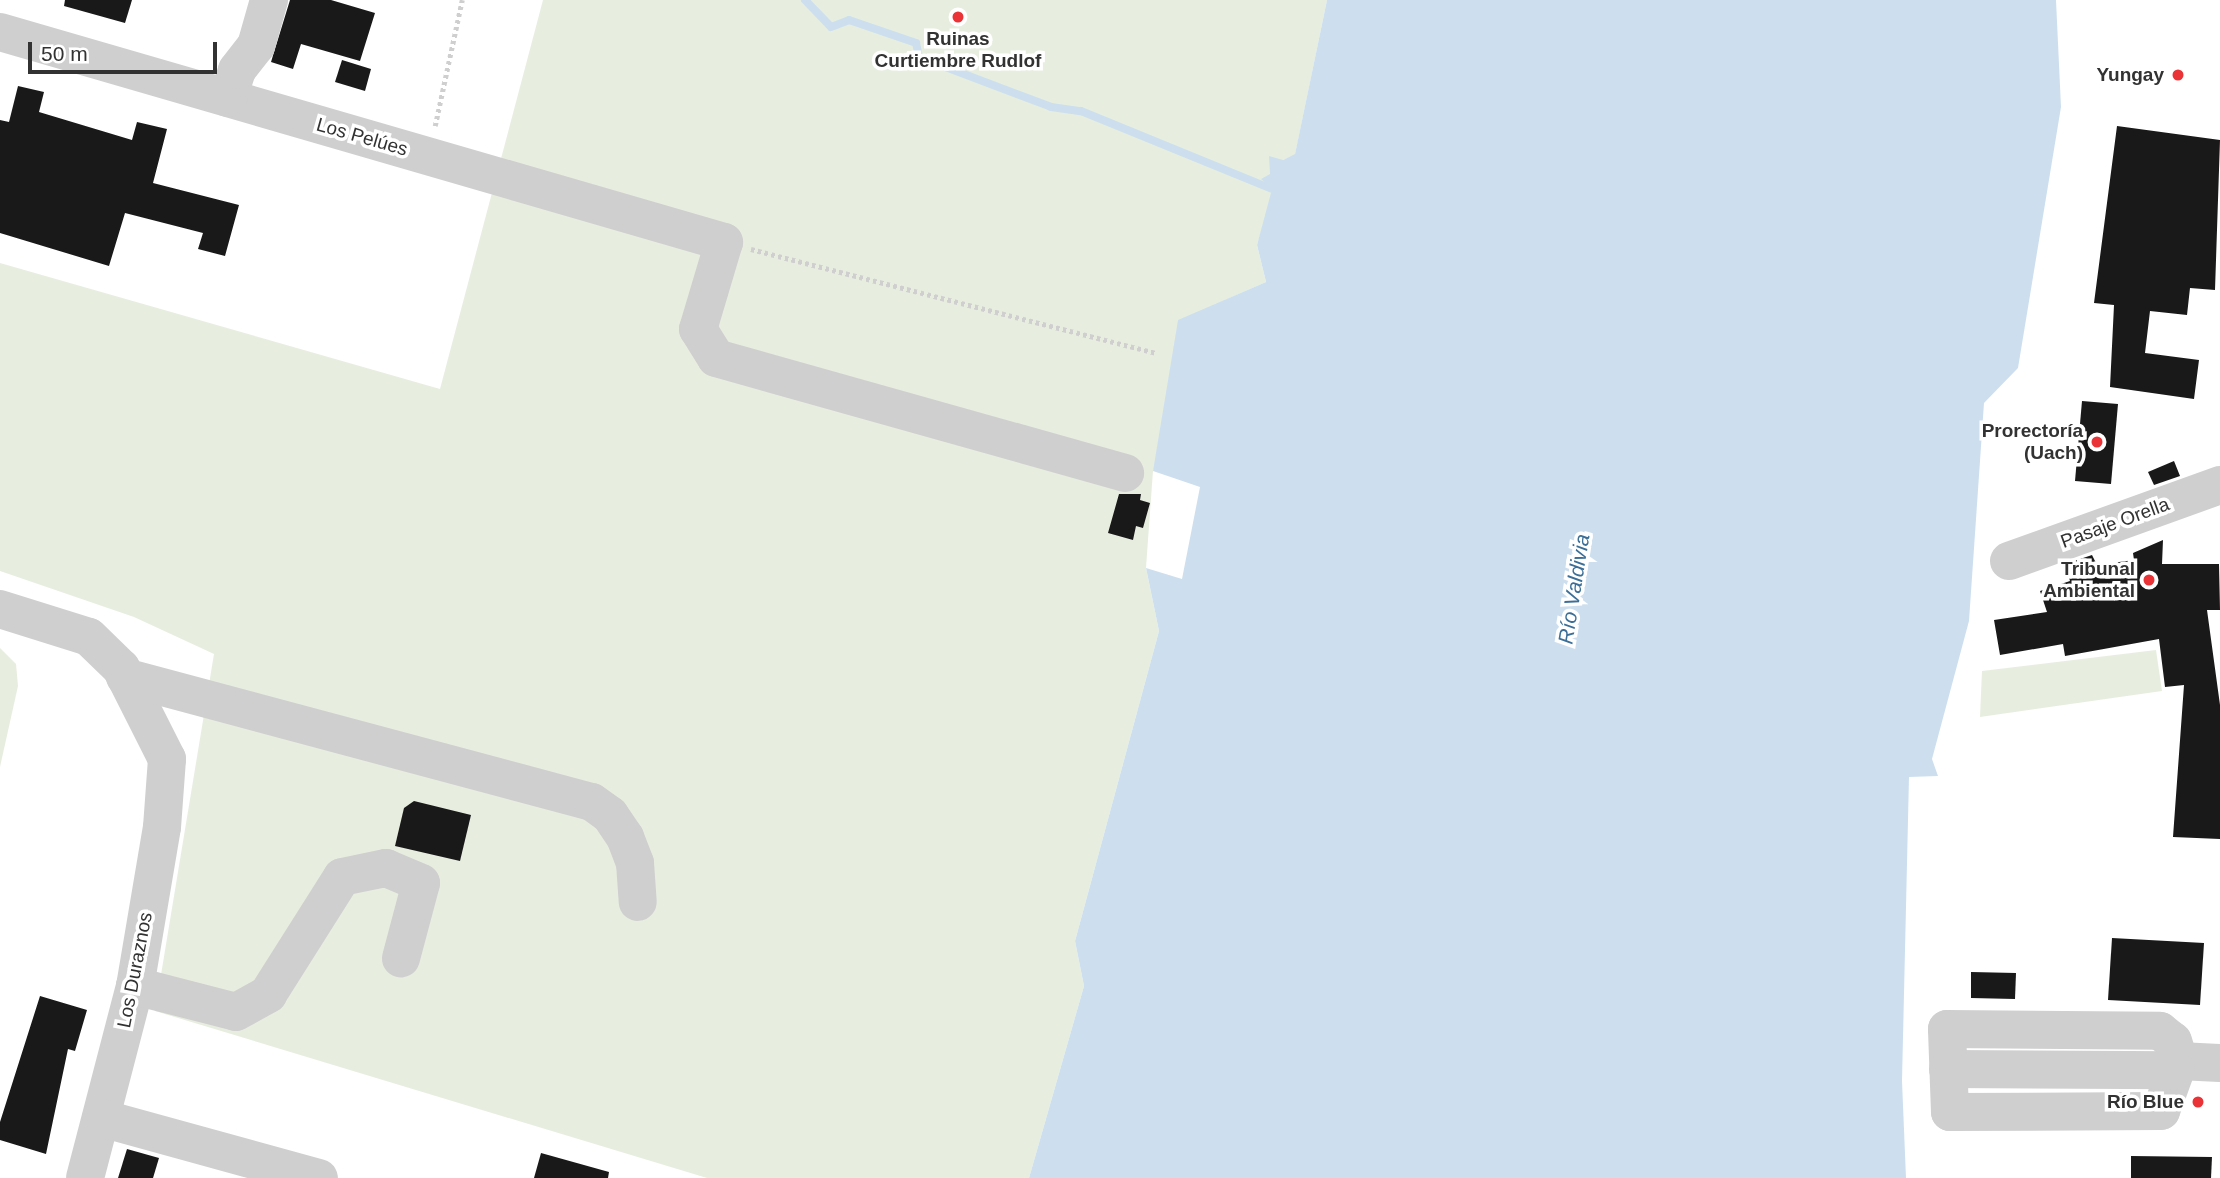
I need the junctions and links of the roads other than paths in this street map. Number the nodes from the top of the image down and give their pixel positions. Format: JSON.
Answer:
{"nodes":[{"id":1,"x":269,"y":0,"type":"edge"},
{"id":2,"x":0,"y":32,"type":"edge"},
{"id":3,"x":228,"y":98,"type":"junction"},
{"id":4,"x":1125,"y":473,"type":"dead end"},
{"id":5,"x":2220,"y":485,"type":"edge"},
{"id":6,"x":2009,"y":561,"type":"dead end"},
{"id":7,"x":0,"y":609,"type":"edge"},
{"id":8,"x":125,"y":677,"type":"junction"},
{"id":9,"x":638,"y":902,"type":"dead end"},
{"id":10,"x":401,"y":958,"type":"dead end"},
{"id":11,"x":135,"y":986,"type":"junction"},
{"id":12,"x":2220,"y":1063,"type":"edge"},
{"id":13,"x":2177,"y":1065,"type":"junction"},
{"id":14,"x":101,"y":1118,"type":"junction"},
{"id":15,"x":85,"y":1178,"type":"edge"},
{"id":16,"x":319,"y":1178,"type":"edge"}],
"edges":[{"from":1,"to":3,"type":"street"},
{"from":2,"to":3,"type":"street","name":"Los Pelúes"},
{"from":3,"to":4,"type":"street","name":"Los Pelúes"},
{"from":5,"to":6,"type":"street","name":"Pasaje Orella"},
{"from":7,"to":8,"type":"street"},
{"from":8,"to":9,"type":"street"},
{"from":8,"to":11,"type":"street","name":"Los Duraznos"},
{"from":10,"to":11,"type":"street"},
{"from":11,"to":14,"type":"street","name":"Los Duraznos"},
{"from":12,"to":13,"type":"street"},
{"from":13,"to":13,"type":"street"},
{"from":14,"to":15,"type":"street","name":"Los Duraznos"},
{"from":14,"to":16,"type":"street"}]}
